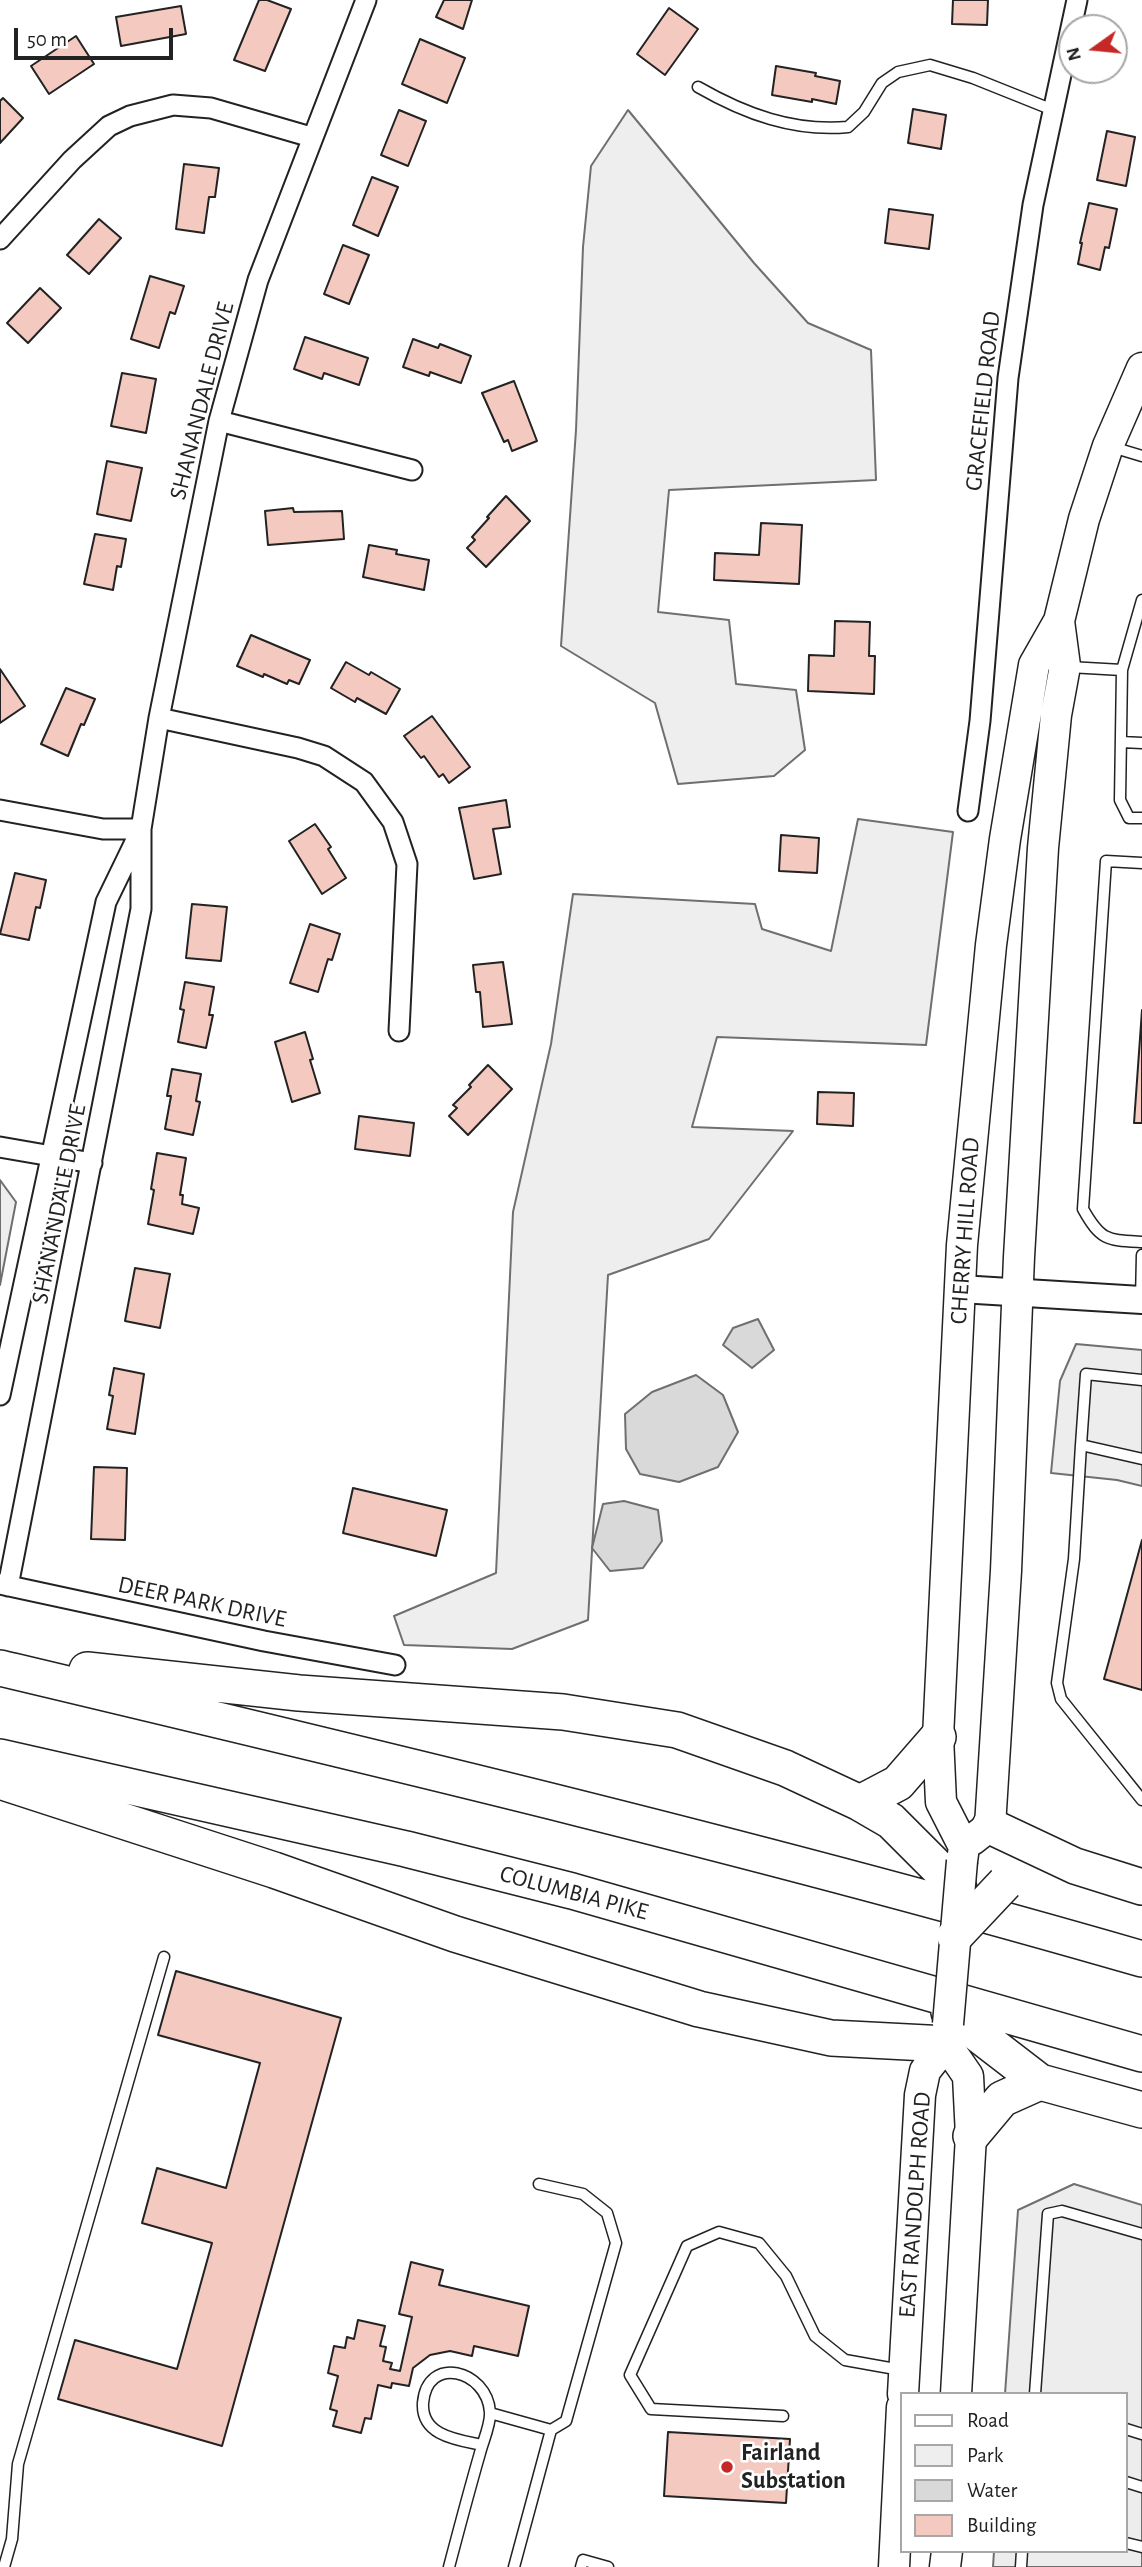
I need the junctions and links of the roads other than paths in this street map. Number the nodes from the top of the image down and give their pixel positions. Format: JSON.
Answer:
{"nodes":[{"id":1,"x":366,"y":0,"type":"edge"},
{"id":2,"x":1077,"y":0,"type":"edge"},
{"id":3,"x":698,"y":87,"type":"dead end"},
{"id":4,"x":1052,"y":110,"type":"junction"},
{"id":5,"x":312,"y":137,"type":"junction"},
{"id":6,"x":0,"y":239,"type":"edge"},
{"id":7,"x":1142,"y":368,"type":"edge"},
{"id":8,"x":219,"y":421,"type":"junction"},
{"id":9,"x":1108,"y":446,"type":"junction"},
{"id":10,"x":1142,"y":456,"type":"edge"},
{"id":11,"x":412,"y":470,"type":"dead end"},
{"id":12,"x":1142,"y":600,"type":"edge"},
{"id":13,"x":1059,"y":621,"type":"junction"},
{"id":14,"x":1065,"y":666,"type":"junction"},
{"id":15,"x":1122,"y":670,"type":"junction"},
{"id":16,"x":159,"y":718,"type":"junction"},
{"id":17,"x":1121,"y":742,"type":"junction"},
{"id":18,"x":1142,"y":743,"type":"edge"},
{"id":19,"x":0,"y":810,"type":"edge"},
{"id":20,"x":968,"y":811,"type":"dead end"},
{"id":21,"x":1142,"y":818,"type":"edge"},
{"id":22,"x":141,"y":830,"type":"junction"},
{"id":23,"x":1142,"y":863,"type":"edge"},
{"id":24,"x":399,"y":1031,"type":"dead end"},
{"id":25,"x":0,"y":1147,"type":"edge"},
{"id":26,"x":51,"y":1155,"type":"junction"},
{"id":27,"x":92,"y":1163,"type":"junction"},
{"id":28,"x":1142,"y":1242,"type":"edge"},
{"id":29,"x":1142,"y":1255,"type":"edge"},
{"id":30,"x":960,"y":1289,"type":"junction"},
{"id":31,"x":1018,"y":1293,"type":"junction"},
{"id":32,"x":1141,"y":1300,"type":"edge"},
{"id":33,"x":1142,"y":1380,"type":"edge"},
{"id":34,"x":0,"y":1395,"type":"edge"},
{"id":35,"x":1081,"y":1445,"type":"junction"},
{"id":36,"x":1142,"y":1459,"type":"edge"},
{"id":37,"x":4,"y":1585,"type":"edge"},
{"id":38,"x":0,"y":1660,"type":"edge"},
{"id":39,"x":395,"y":1665,"type":"dead end"},
{"id":40,"x":0,"y":1668,"type":"edge"},
{"id":41,"x":938,"y":1737,"type":"junction"},
{"id":42,"x":0,"y":1757,"type":"edge"},
{"id":43,"x":0,"y":1781,"type":"edge"},
{"id":44,"x":1142,"y":1800,"type":"edge"},
{"id":45,"x":860,"y":1803,"type":"junction"},
{"id":46,"x":969,"y":1856,"type":"junction"},
{"id":47,"x":1075,"y":1866,"type":"junction"},
{"id":48,"x":1142,"y":1887,"type":"edge"},
{"id":49,"x":955,"y":1936,"type":"junction"},
{"id":50,"x":164,"y":1957,"type":"dead end"},
{"id":51,"x":1142,"y":1959,"type":"edge"},
{"id":52,"x":953,"y":2027,"type":"junction"},
{"id":53,"x":1142,"y":2054,"type":"edge"},
{"id":54,"x":1040,"y":2082,"type":"junction"},
{"id":55,"x":1142,"y":2110,"type":"edge"},
{"id":56,"x":971,"y":2136,"type":"junction"},
{"id":57,"x":539,"y":2185,"type":"dead end"},
{"id":58,"x":1142,"y":2234,"type":"edge"},
{"id":59,"x":904,"y":2382,"type":"edge"},
{"id":60,"x":957,"y":2392,"type":"edge"},
{"id":61,"x":1035,"y":2392,"type":"edge"},
{"id":62,"x":490,"y":2413,"type":"junction"},
{"id":63,"x":783,"y":2416,"type":"dead end"},
{"id":64,"x":551,"y":2430,"type":"junction"},
{"id":65,"x":482,"y":2445,"type":"junction"},
{"id":66,"x":900,"y":2447,"type":"edge"},
{"id":67,"x":4,"y":2567,"type":"edge"},
{"id":68,"x":449,"y":2567,"type":"edge"},
{"id":69,"x":514,"y":2567,"type":"edge"},
{"id":70,"x":581,"y":2567,"type":"edge"},
{"id":71,"x":608,"y":2567,"type":"edge"},
{"id":72,"x":894,"y":2567,"type":"edge"}],
"edges":[{"from":1,"to":5,"type":"street","name":"SHANANDALE DRIVE"},
{"from":2,"to":4,"type":"street","name":"GRACEFIELD ROAD"},
{"from":3,"to":4,"type":"lane"},
{"from":4,"to":20,"type":"street","name":"GRACEFIELD ROAD"},
{"from":5,"to":6,"type":"street"},
{"from":5,"to":8,"type":"street","name":"SHANANDALE DRIVE"},
{"from":7,"to":9,"type":"main road","name":"CHERRY HILL ROAD"},
{"from":8,"to":11,"type":"street"},
{"from":8,"to":16,"type":"street","name":"SHANANDALE DRIVE"},
{"from":9,"to":10,"type":"lane"},
{"from":9,"to":13,"type":"main road","name":"CHERRY HILL ROAD"},
{"from":12,"to":15,"type":"lane"},
{"from":13,"to":14,"type":"main road","name":"CHERRY HILL ROAD"},
{"from":13,"to":30,"type":"main road","name":"CHERRY HILL ROAD"},
{"from":14,"to":15,"type":"lane"},
{"from":14,"to":31,"type":"main road","name":"CHERRY HILL ROAD"},
{"from":15,"to":17,"type":"lane"},
{"from":16,"to":22,"type":"street","name":"SHANANDALE DRIVE"},
{"from":16,"to":24,"type":"street"},
{"from":17,"to":18,"type":"lane"},
{"from":17,"to":21,"type":"lane"},
{"from":19,"to":22,"type":"street"},
{"from":22,"to":26,"type":"street","name":"SHANANDALE DRIVE"},
{"from":22,"to":27,"type":"street","name":"SHANANDALE DRIVE"},
{"from":23,"to":28,"type":"lane"},
{"from":25,"to":26,"type":"street"},
{"from":26,"to":27,"type":"street"},
{"from":26,"to":34,"type":"street","name":"SHANANDALE DRIVE"},
{"from":27,"to":37,"type":"street","name":"SHANANDALE DRIVE"},
{"from":29,"to":32,"type":"lane"},
{"from":30,"to":31,"type":"street"},
{"from":30,"to":41,"type":"main road","name":"CHERRY HILL ROAD"},
{"from":31,"to":32,"type":"street"},
{"from":31,"to":46,"type":"main road","name":"CHERRY HILL ROAD"},
{"from":33,"to":35,"type":"lane"},
{"from":35,"to":36,"type":"lane"},
{"from":35,"to":44,"type":"lane"},
{"from":37,"to":39,"type":"street","name":"DEER PARK DRIVE"},
{"from":38,"to":45,"type":"highway"},
{"from":40,"to":51,"type":"highway"},
{"from":41,"to":45,"type":"highway"},
{"from":41,"to":46,"type":"main road","name":"CHERRY HILL ROAD"},
{"from":42,"to":53,"type":"highway","name":"COLUMBIA PIKE"},
{"from":43,"to":52,"type":"highway"},
{"from":45,"to":46,"type":"highway"},
{"from":46,"to":47,"type":"highway"},
{"from":46,"to":49,"type":"main road","name":"CHERRY HILL ROAD","bridge":true},
{"from":47,"to":48,"type":"highway"},
{"from":47,"to":49,"type":"highway","bridge":true},
{"from":49,"to":52,"type":"main road","name":"CHERRY HILL ROAD","bridge":true},
{"from":50,"to":67,"type":"lane"},
{"from":52,"to":54,"type":"highway"},
{"from":52,"to":56,"type":"main road","name":"EAST RANDOLPH ROAD"},
{"from":52,"to":59,"type":"main road","name":"EAST RANDOLPH ROAD"},
{"from":54,"to":55,"type":"highway"},
{"from":54,"to":56,"type":"highway"},
{"from":56,"to":60,"type":"main road","name":"EAST RANDOLPH ROAD"},
{"from":57,"to":64,"type":"lane"},
{"from":58,"to":61,"type":"lane"},
{"from":59,"to":63,"type":"lane"},
{"from":62,"to":64,"type":"lane"},
{"from":62,"to":65,"type":"lane"},
{"from":62,"to":65,"type":"lane"},
{"from":64,"to":69,"type":"lane"},
{"from":65,"to":68,"type":"lane"},
{"from":66,"to":72,"type":"main road"},
{"from":70,"to":71,"type":"lane"}]}
